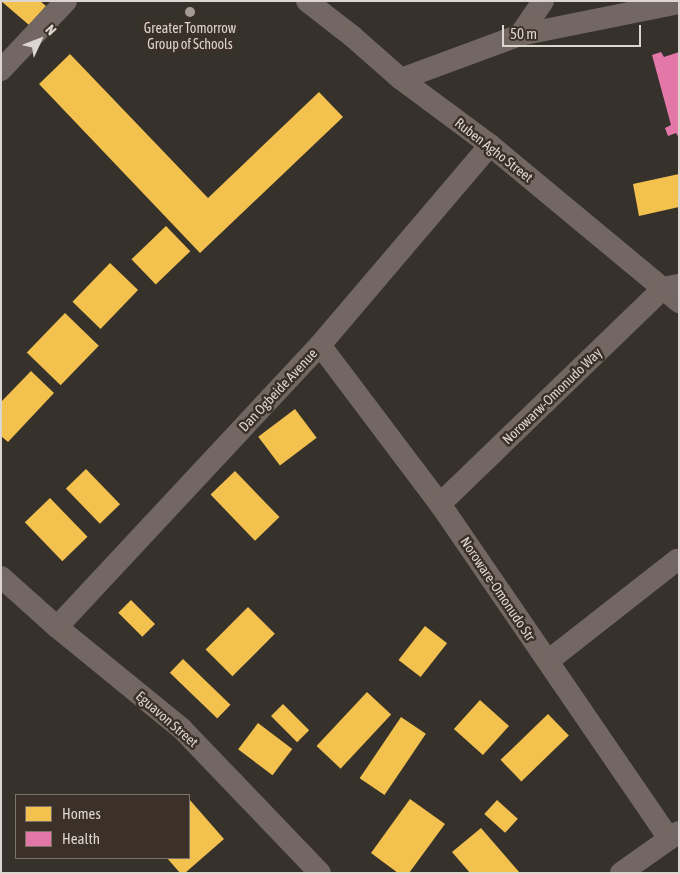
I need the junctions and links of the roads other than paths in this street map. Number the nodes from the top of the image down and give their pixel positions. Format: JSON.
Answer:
{"nodes":[{"id":1,"x":66,"y":1,"type":"edge"},
{"id":2,"x":307,"y":1,"type":"edge"},
{"id":3,"x":543,"y":1,"type":"edge"},
{"id":4,"x":679,"y":3,"type":"edge"},
{"id":5,"x":520,"y":35,"type":"junction"},
{"id":6,"x":1,"y":70,"type":"edge"},
{"id":7,"x":401,"y":79,"type":"junction"},
{"id":8,"x":490,"y":145,"type":"junction"},
{"id":9,"x":674,"y":292,"type":"edge"},
{"id":10,"x":320,"y":345,"type":"junction"},
{"id":11,"x":440,"y":504,"type":"junction"},
{"id":12,"x":677,"y":560,"type":"dead end"},
{"id":13,"x":1,"y":577,"type":"edge"},
{"id":14,"x":57,"y":627,"type":"junction"},
{"id":15,"x":548,"y":661,"type":"junction"},
{"id":16,"x":674,"y":835,"type":"edge"},
{"id":17,"x":320,"y":873,"type":"edge"},
{"id":18,"x":621,"y":873,"type":"edge"}],
"edges":[{"from":1,"to":6,"type":"street"},
{"from":2,"to":7,"type":"street","name":"Ruben Agho Street"},
{"from":3,"to":5,"type":"street"},
{"from":4,"to":5,"type":"street"},
{"from":5,"to":7,"type":"street"},
{"from":7,"to":8,"type":"street","name":"Ruben Agho Street"},
{"from":8,"to":9,"type":"street","name":"Ruben Agho Street"},
{"from":8,"to":10,"type":"street","name":"Dan Ogbeide Avenue"},
{"from":9,"to":11,"type":"street","name":"Norowarw-Omonudo Way"},
{"from":10,"to":11,"type":"street","name":"Noroware-Omonudo Str"},
{"from":10,"to":14,"type":"street","name":"Dan Ogbeide Avenue"},
{"from":11,"to":15,"type":"street","name":"Noroware-Omonudo Str"},
{"from":12,"to":15,"type":"street"},
{"from":13,"to":14,"type":"street","name":"Eguavon Street"},
{"from":14,"to":17,"type":"street","name":"Eguavon Street"},
{"from":15,"to":16,"type":"street","name":"Noroware-Omonudo Str"},
{"from":16,"to":18,"type":"street"}]}
